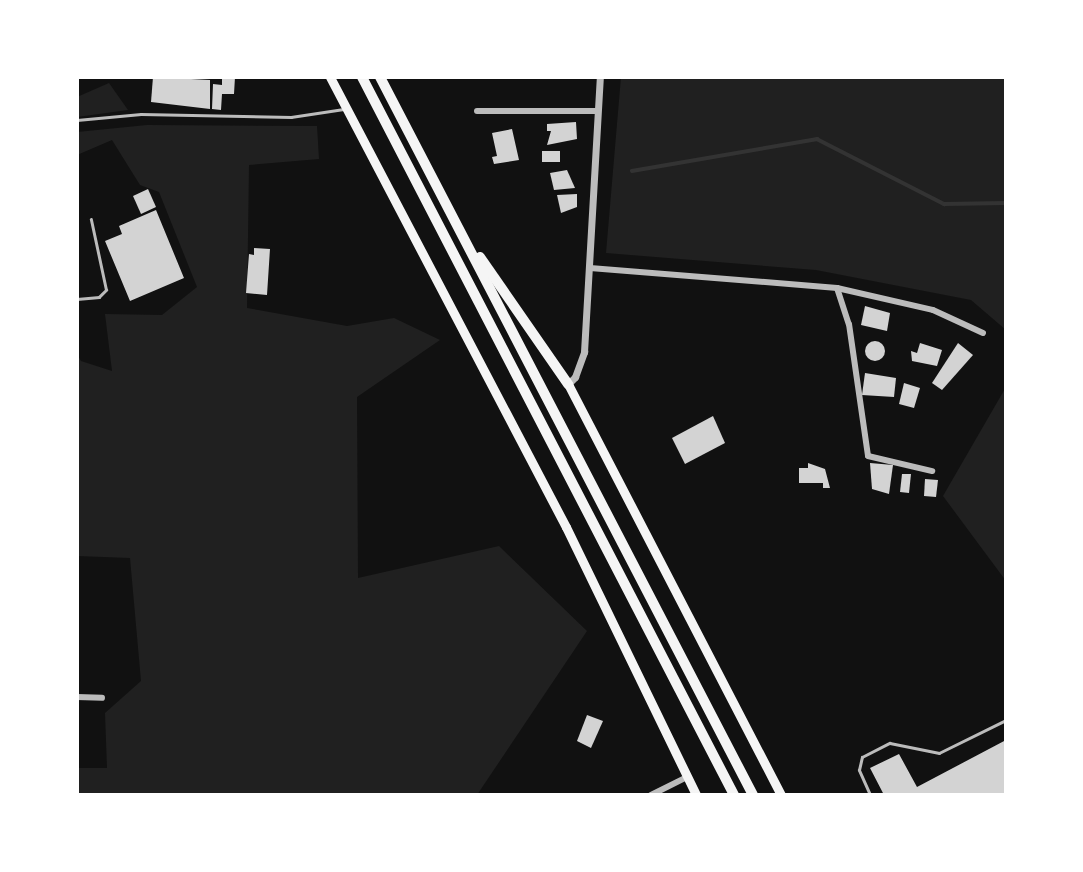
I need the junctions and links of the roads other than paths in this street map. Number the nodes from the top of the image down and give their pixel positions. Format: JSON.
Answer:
{"nodes":[{"id":1,"x":330,"y":77,"type":"edge"},
{"id":2,"x":362,"y":77,"type":"edge"},
{"id":3,"x":380,"y":77,"type":"edge"},
{"id":4,"x":600,"y":77,"type":"edge"},
{"id":5,"x":346,"y":108,"type":"junction"},
{"id":6,"x":477,"y":111,"type":"dead end"},
{"id":7,"x":598,"y":111,"type":"junction"},
{"id":8,"x":77,"y":120,"type":"edge"},
{"id":9,"x":452,"y":216,"type":"junction"},
{"id":10,"x":91,"y":220,"type":"dead end"},
{"id":11,"x":590,"y":268,"type":"junction"},
{"id":12,"x":837,"y":288,"type":"junction"},
{"id":13,"x":77,"y":299,"type":"edge"},
{"id":14,"x":984,"y":333,"type":"dead end"},
{"id":15,"x":568,"y":384,"type":"junction"},
{"id":16,"x":933,"y":471,"type":"dead end"},
{"id":17,"x":77,"y":697,"type":"edge"},
{"id":18,"x":102,"y":698,"type":"dead end"},
{"id":19,"x":1006,"y":720,"type":"edge"},
{"id":20,"x":687,"y":777,"type":"junction"},
{"id":21,"x":651,"y":795,"type":"edge"},
{"id":22,"x":696,"y":795,"type":"edge"},
{"id":23,"x":734,"y":795,"type":"edge"},
{"id":24,"x":753,"y":795,"type":"edge"},
{"id":25,"x":781,"y":795,"type":"edge"},
{"id":26,"x":870,"y":795,"type":"edge"}],
"edges":[{"from":1,"to":5,"type":"main road"},
{"from":2,"to":23,"type":"highway"},
{"from":3,"to":9,"type":"highway"},
{"from":4,"to":7,"type":"street"},
{"from":5,"to":8,"type":"lane"},
{"from":5,"to":20,"type":"main road"},
{"from":6,"to":7,"type":"street"},
{"from":7,"to":11,"type":"street"},
{"from":9,"to":15,"type":"highway"},
{"from":9,"to":24,"type":"highway"},
{"from":10,"to":13,"type":"lane"},
{"from":11,"to":12,"type":"street"},
{"from":11,"to":15,"type":"street"},
{"from":12,"to":14,"type":"street"},
{"from":12,"to":16,"type":"street"},
{"from":15,"to":25,"type":"main road"},
{"from":17,"to":18,"type":"street"},
{"from":19,"to":26,"type":"lane"},
{"from":20,"to":21,"type":"street"},
{"from":20,"to":22,"type":"main road"}]}
